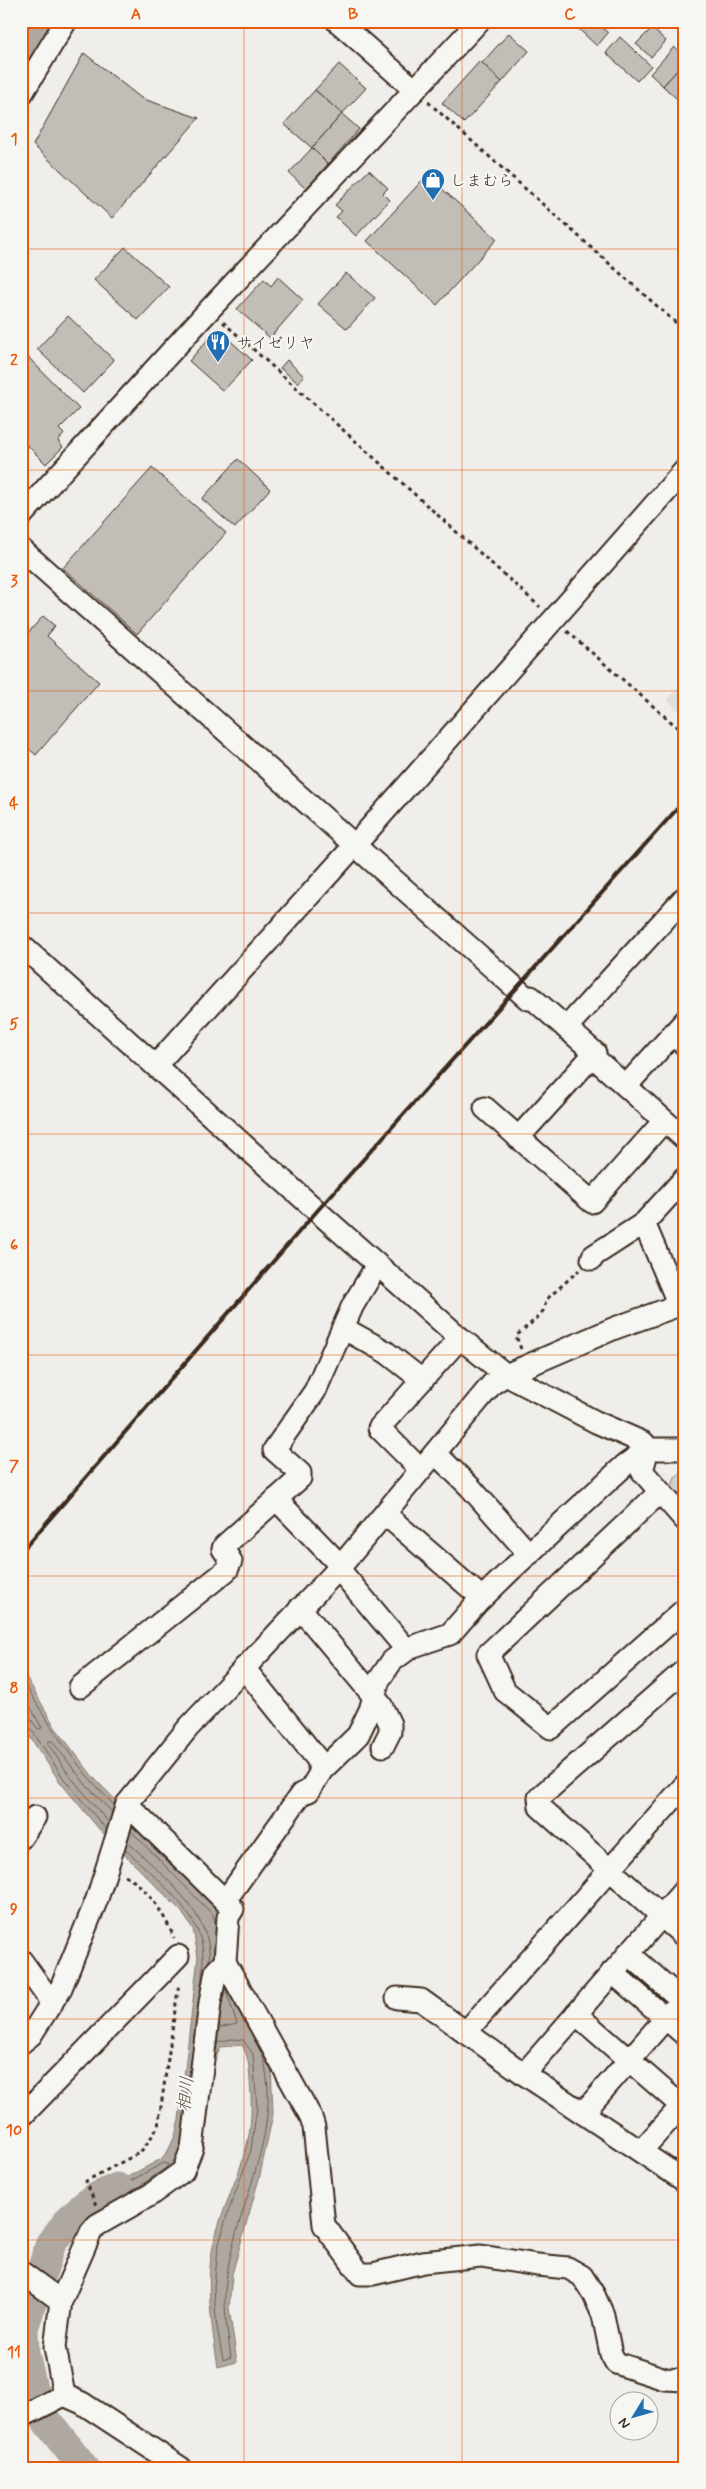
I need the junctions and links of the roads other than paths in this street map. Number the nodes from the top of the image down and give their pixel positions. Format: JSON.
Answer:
{"nodes":[{"id":1,"x":66,"y":21,"type":"edge"},
{"id":2,"x":337,"y":21,"type":"edge"},
{"id":3,"x":479,"y":21,"type":"edge"},
{"id":4,"x":415,"y":90,"type":"junction"},
{"id":5,"x":21,"y":95,"type":"edge"},
{"id":6,"x":685,"y":470,"type":"edge"},
{"id":7,"x":21,"y":516,"type":"edge"},
{"id":8,"x":21,"y":549,"type":"edge"},
{"id":9,"x":355,"y":845,"type":"junction"},
{"id":10,"x":685,"y":897,"type":"edge"},
{"id":11,"x":21,"y":945,"type":"edge"},
{"id":12,"x":566,"y":1028,"type":"junction"},
{"id":13,"x":681,"y":1033,"type":"edge"},
{"id":14,"x":592,"y":1056,"type":"junction"},
{"id":15,"x":156,"y":1065,"type":"junction"},
{"id":16,"x":626,"y":1086,"type":"junction"},
{"id":17,"x":485,"y":1108,"type":"dead end"},
{"id":18,"x":664,"y":1122,"type":"junction"},
{"id":19,"x":518,"y":1138,"type":"junction"},
{"id":20,"x":685,"y":1139,"type":"edge"},
{"id":21,"x":685,"y":1178,"type":"edge"},
{"id":22,"x":644,"y":1224,"type":"junction"},
{"id":23,"x":592,"y":1259,"type":"road end"},
{"id":24,"x":377,"y":1264,"type":"junction"},
{"id":25,"x":682,"y":1304,"type":"edge"},
{"id":26,"x":343,"y":1328,"type":"junction"},
{"id":27,"x":460,"y":1338,"type":"junction"},
{"id":28,"x":506,"y":1376,"type":"junction"},
{"id":29,"x":422,"y":1380,"type":"junction"},
{"id":30,"x":648,"y":1449,"type":"junction"},
{"id":31,"x":685,"y":1449,"type":"edge"},
{"id":32,"x":435,"y":1453,"type":"junction"},
{"id":33,"x":420,"y":1469,"type":"junction"},
{"id":34,"x":659,"y":1493,"type":"junction"},
{"id":35,"x":276,"y":1499,"type":"junction"},
{"id":36,"x":385,"y":1514,"type":"junction"},
{"id":37,"x":685,"y":1520,"type":"edge"},
{"id":38,"x":528,"y":1554,"type":"junction"},
{"id":39,"x":339,"y":1567,"type":"junction"},
{"id":40,"x":482,"y":1598,"type":"junction"},
{"id":41,"x":300,"y":1608,"type":"junction"},
{"id":42,"x":685,"y":1609,"type":"edge"},
{"id":43,"x":406,"y":1649,"type":"junction"},
{"id":44,"x":244,"y":1668,"type":"junction"},
{"id":45,"x":685,"y":1670,"type":"edge"},
{"id":46,"x":80,"y":1687,"type":"dead end"},
{"id":47,"x":374,"y":1697,"type":"junction"},
{"id":48,"x":383,"y":1746,"type":"dead end"},
{"id":49,"x":320,"y":1773,"type":"junction"},
{"id":50,"x":685,"y":1784,"type":"edge"},
{"id":51,"x":127,"y":1804,"type":"junction"},
{"id":52,"x":35,"y":1817,"type":"dead end"},
{"id":53,"x":21,"y":1838,"type":"edge"},
{"id":54,"x":610,"y":1870,"type":"junction"},
{"id":55,"x":685,"y":1889,"type":"edge"},
{"id":56,"x":225,"y":1901,"type":"junction"},
{"id":57,"x":662,"y":1916,"type":"junction"},
{"id":58,"x":685,"y":1937,"type":"edge"},
{"id":59,"x":628,"y":1953,"type":"junction"},
{"id":60,"x":178,"y":1956,"type":"road end"},
{"id":61,"x":21,"y":1960,"type":"edge"},
{"id":62,"x":225,"y":1962,"type":"junction"},
{"id":63,"x":612,"y":1972,"type":"junction"},
{"id":64,"x":397,"y":1998,"type":"dead end"},
{"id":65,"x":684,"y":1999,"type":"edge"},
{"id":66,"x":52,"y":2003,"type":"junction"},
{"id":67,"x":576,"y":2014,"type":"junction"},
{"id":68,"x":666,"y":2018,"type":"junction"},
{"id":69,"x":465,"y":2033,"type":"junction"},
{"id":70,"x":685,"y":2035,"type":"edge"},
{"id":71,"x":21,"y":2043,"type":"edge"},
{"id":72,"x":629,"y":2060,"type":"junction"},
{"id":73,"x":524,"y":2074,"type":"junction"},
{"id":74,"x":684,"y":2105,"type":"edge"},
{"id":75,"x":583,"y":2113,"type":"junction"},
{"id":76,"x":21,"y":2117,"type":"edge"},
{"id":77,"x":642,"y":2152,"type":"junction"},
{"id":78,"x":685,"y":2182,"type":"edge"},
{"id":79,"x":21,"y":2272,"type":"edge"},
{"id":80,"x":61,"y":2301,"type":"junction"},
{"id":81,"x":685,"y":2380,"type":"edge"},
{"id":82,"x":64,"y":2395,"type":"junction"},
{"id":83,"x":22,"y":2417,"type":"edge"},
{"id":84,"x":181,"y":2468,"type":"edge"}],
"edges":[{"from":1,"to":5,"type":"street"},
{"from":2,"to":4,"type":"street"},
{"from":3,"to":4,"type":"street"},
{"from":4,"to":7,"type":"street"},
{"from":6,"to":9,"type":"street"},
{"from":8,"to":9,"type":"street"},
{"from":9,"to":12,"type":"street"},
{"from":9,"to":15,"type":"street"},
{"from":10,"to":12,"type":"street"},
{"from":11,"to":15,"type":"street"},
{"from":12,"to":14,"type":"street"},
{"from":13,"to":16,"type":"street"},
{"from":14,"to":16,"type":"street"},
{"from":14,"to":19,"type":"street"},
{"from":15,"to":24,"type":"street"},
{"from":16,"to":18,"type":"street"},
{"from":17,"to":19,"type":"street"},
{"from":18,"to":19,"type":"street"},
{"from":18,"to":20,"type":"street"},
{"from":21,"to":22,"type":"street"},
{"from":22,"to":23,"type":"street"},
{"from":22,"to":25,"type":"street"},
{"from":24,"to":26,"type":"street"},
{"from":24,"to":27,"type":"street"},
{"from":25,"to":28,"type":"street"},
{"from":26,"to":29,"type":"street"},
{"from":26,"to":35,"type":"street"},
{"from":27,"to":28,"type":"street"},
{"from":27,"to":29,"type":"street"},
{"from":28,"to":30,"type":"street"},
{"from":28,"to":32,"type":"street"},
{"from":29,"to":33,"type":"street"},
{"from":30,"to":31,"type":"street"},
{"from":30,"to":34,"type":"street"},
{"from":30,"to":38,"type":"street"},
{"from":32,"to":33,"type":"street"},
{"from":32,"to":38,"type":"street"},
{"from":33,"to":36,"type":"street"},
{"from":34,"to":37,"type":"street"},
{"from":34,"to":42,"type":"street"},
{"from":35,"to":39,"type":"street"},
{"from":35,"to":46,"type":"street"},
{"from":36,"to":39,"type":"street"},
{"from":36,"to":40,"type":"street"},
{"from":38,"to":40,"type":"street"},
{"from":39,"to":41,"type":"street"},
{"from":39,"to":43,"type":"street"},
{"from":40,"to":43,"type":"street"},
{"from":41,"to":44,"type":"street"},
{"from":41,"to":47,"type":"street"},
{"from":43,"to":47,"type":"street"},
{"from":44,"to":49,"type":"street"},
{"from":44,"to":51,"type":"street"},
{"from":45,"to":54,"type":"street"},
{"from":47,"to":48,"type":"street"},
{"from":47,"to":49,"type":"street"},
{"from":49,"to":56,"type":"street"},
{"from":50,"to":54,"type":"street"},
{"from":51,"to":56,"type":"street"},
{"from":51,"to":66,"type":"street"},
{"from":52,"to":53,"type":"street"},
{"from":54,"to":57,"type":"street"},
{"from":54,"to":69,"type":"street"},
{"from":55,"to":57,"type":"street"},
{"from":56,"to":62,"type":"street"},
{"from":57,"to":58,"type":"street"},
{"from":57,"to":59,"type":"street"},
{"from":59,"to":63,"type":"street"},
{"from":59,"to":65,"type":"street"},
{"from":60,"to":76,"type":"street"},
{"from":61,"to":66,"type":"street"},
{"from":62,"to":80,"type":"street"},
{"from":62,"to":81,"type":"street"},
{"from":63,"to":67,"type":"street"},
{"from":63,"to":68,"type":"street"},
{"from":64,"to":69,"type":"street"},
{"from":65,"to":68,"type":"street"},
{"from":66,"to":71,"type":"street"},
{"from":67,"to":72,"type":"street"},
{"from":67,"to":73,"type":"street"},
{"from":68,"to":70,"type":"street"},
{"from":68,"to":72,"type":"street"},
{"from":69,"to":73,"type":"street"},
{"from":72,"to":74,"type":"street"},
{"from":72,"to":75,"type":"street"},
{"from":73,"to":75,"type":"street"},
{"from":74,"to":77,"type":"street"},
{"from":75,"to":77,"type":"street"},
{"from":77,"to":78,"type":"street"},
{"from":79,"to":80,"type":"street"},
{"from":80,"to":82,"type":"street"},
{"from":82,"to":83,"type":"street"},
{"from":82,"to":84,"type":"street"}]}
